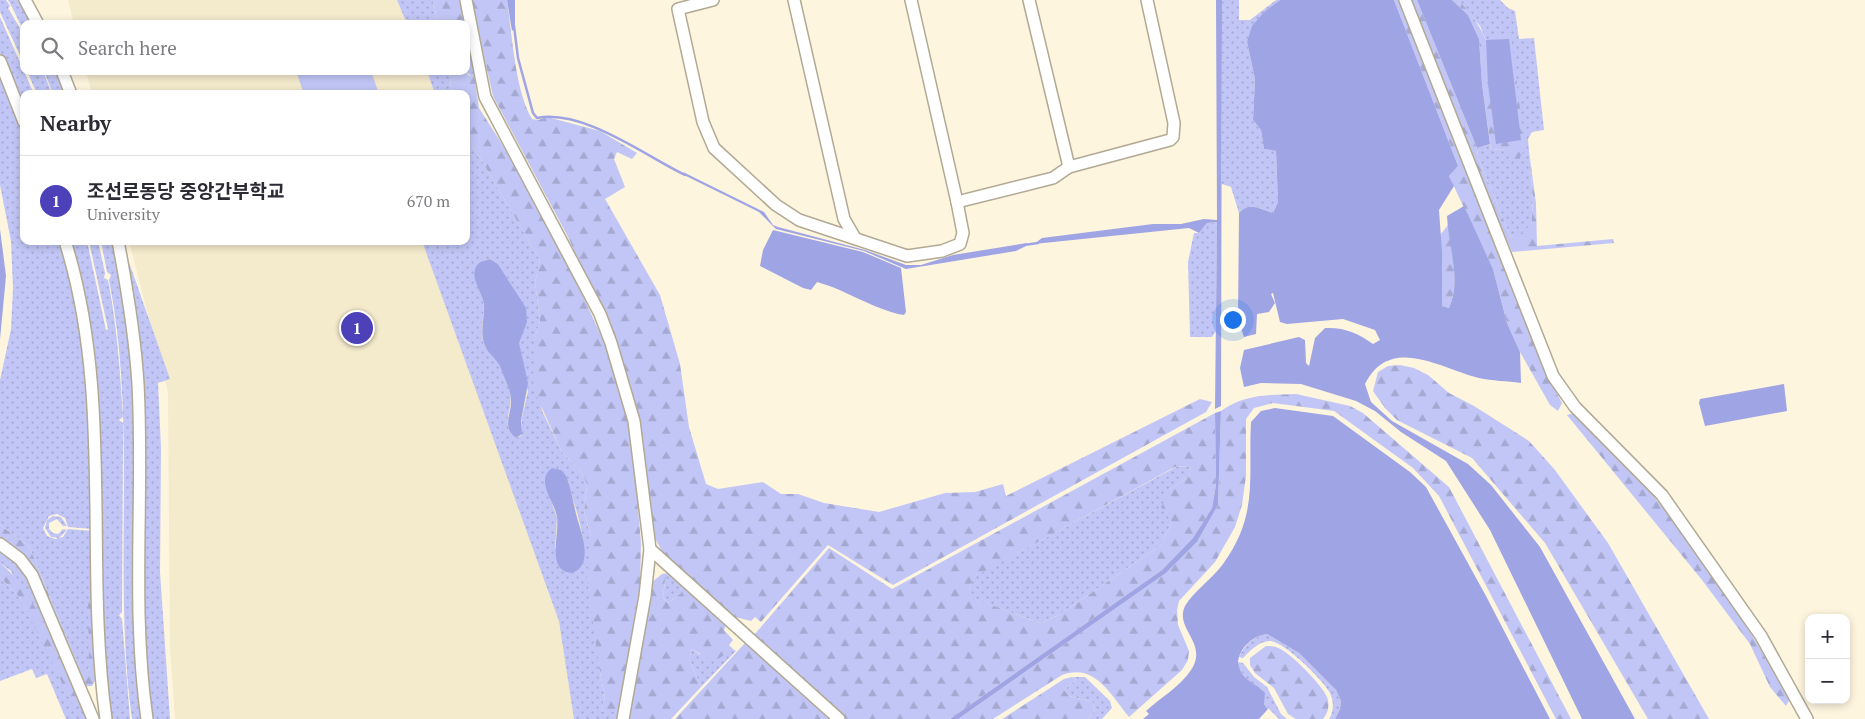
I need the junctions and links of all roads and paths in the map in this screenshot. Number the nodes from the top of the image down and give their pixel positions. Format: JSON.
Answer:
{"nodes":[{"id":1,"x":25,"y":0,"type":"edge"},
{"id":2,"x":466,"y":0,"type":"edge"},
{"id":3,"x":713,"y":0,"type":"edge"},
{"id":4,"x":794,"y":0,"type":"edge"},
{"id":5,"x":911,"y":0,"type":"edge"},
{"id":6,"x":1029,"y":0,"type":"edge"},
{"id":7,"x":1147,"y":0,"type":"edge"},
{"id":8,"x":1405,"y":0,"type":"edge"},
{"id":9,"x":36,"y":20,"type":"edge"},
{"id":10,"x":470,"y":20,"type":"edge"},
{"id":11,"x":470,"y":20,"type":"edge"},
{"id":12,"x":0,"y":61,"type":"edge"},
{"id":13,"x":64,"y":75,"type":"edge"},
{"id":14,"x":69,"y":90,"type":"edge"},
{"id":15,"x":20,"y":112,"type":"edge"},
{"id":16,"x":1069,"y":167,"type":"junction"},
{"id":17,"x":957,"y":202,"type":"junction"},
{"id":18,"x":855,"y":238,"type":"junction"},
{"id":19,"x":66,"y":245,"type":"edge"},
{"id":20,"x":119,"y":245,"type":"edge"},
{"id":21,"x":0,"y":544,"type":"edge"},
{"id":22,"x":650,"y":549,"type":"junction"},
{"id":23,"x":101,"y":688,"type":"junction"},
{"id":24,"x":82,"y":694,"type":"junction"},
{"id":25,"x":93,"y":719,"type":"edge"},
{"id":26,"x":106,"y":719,"type":"edge"},
{"id":27,"x":147,"y":719,"type":"edge"},
{"id":28,"x":623,"y":719,"type":"edge"},
{"id":29,"x":838,"y":719,"type":"edge"},
{"id":30,"x":1807,"y":719,"type":"edge"}],
"edges":[{"from":1,"to":9,"type":"street"},
{"from":2,"to":10,"type":"street"},
{"from":3,"to":18,"type":"street"},
{"from":4,"to":18,"type":"street"},
{"from":5,"to":17,"type":"street"},
{"from":6,"to":16,"type":"street"},
{"from":7,"to":16,"type":"street"},
{"from":8,"to":30,"type":"street"},
{"from":11,"to":22,"type":"street"},
{"from":12,"to":15,"type":"street"},
{"from":13,"to":14,"type":"street"},
{"from":16,"to":17,"type":"street"},
{"from":17,"to":18,"type":"street"},
{"from":19,"to":23,"type":"street"},
{"from":20,"to":27,"type":"street"},
{"from":21,"to":24,"type":"street"},
{"from":22,"to":28,"type":"street"},
{"from":22,"to":29,"type":"street"},
{"from":23,"to":24,"type":"street"},
{"from":23,"to":26,"type":"street"},
{"from":24,"to":25,"type":"street"}]}
